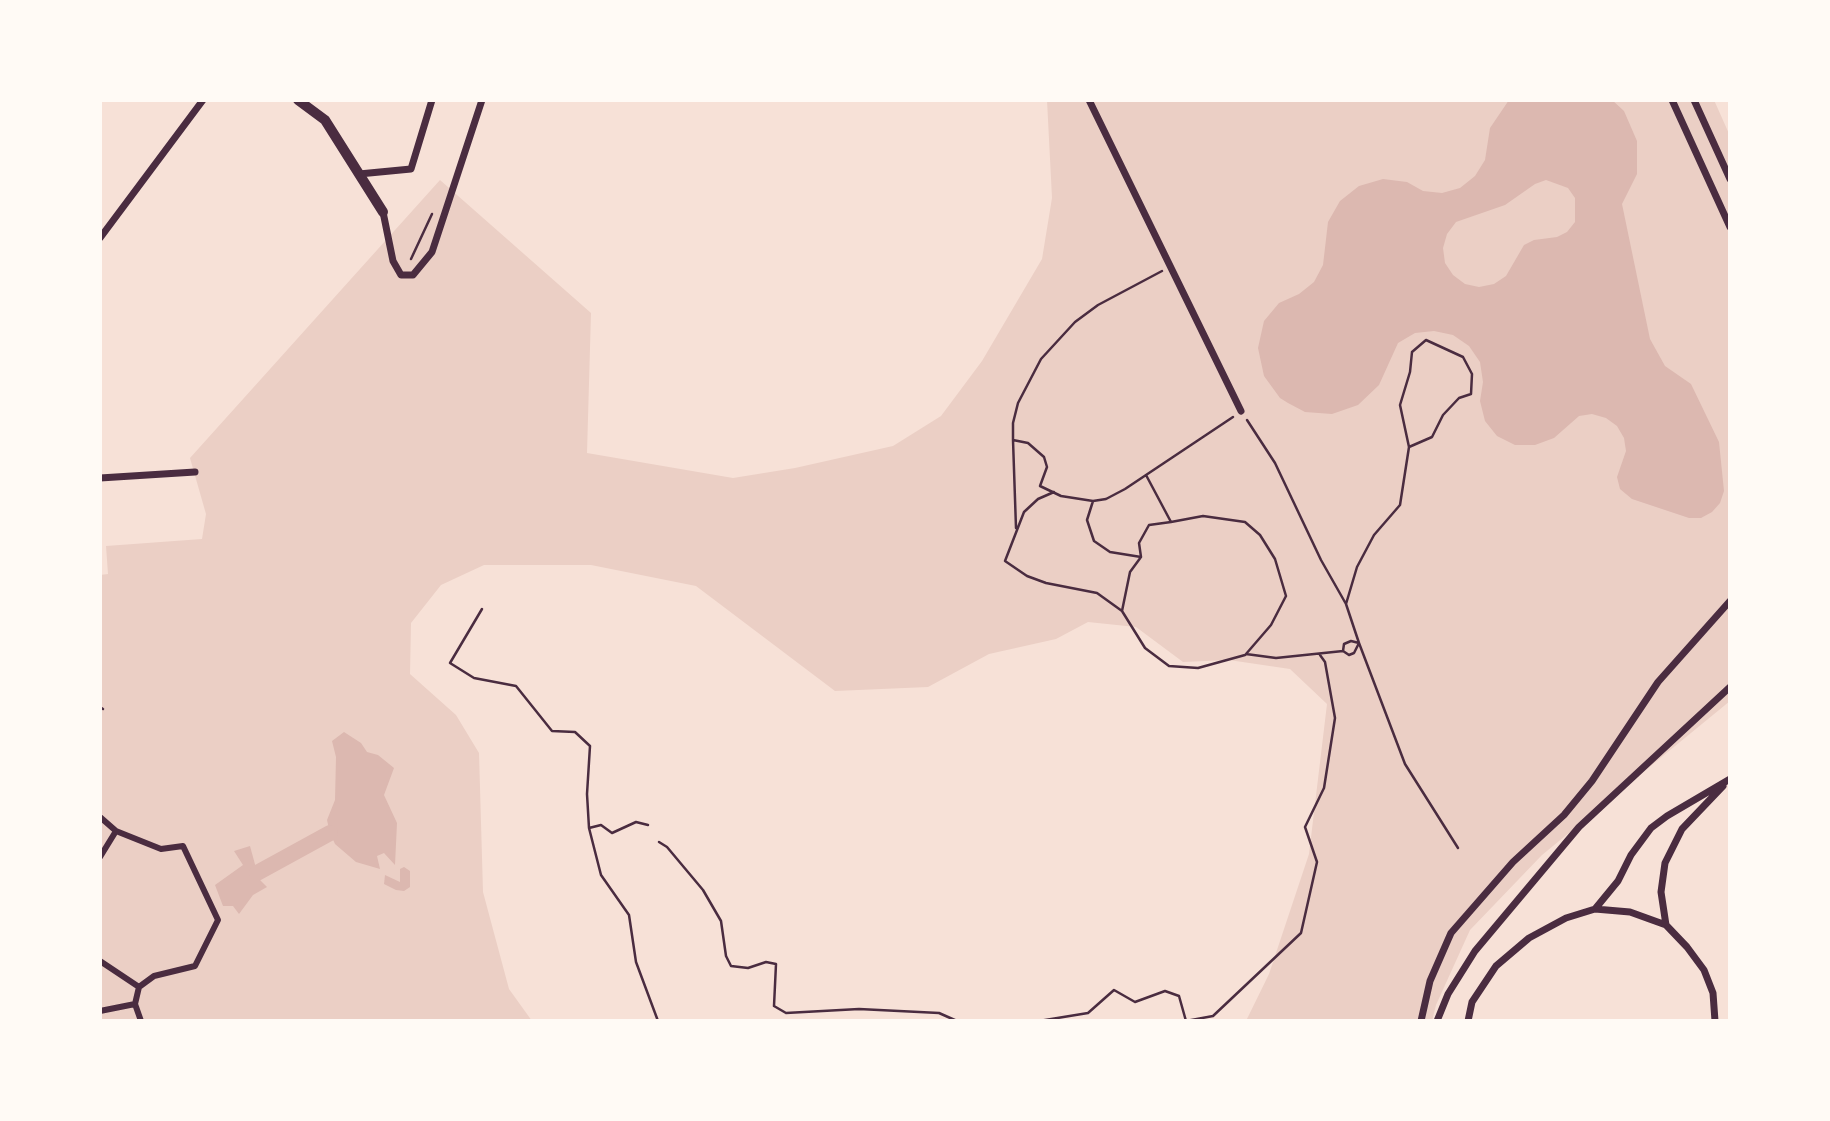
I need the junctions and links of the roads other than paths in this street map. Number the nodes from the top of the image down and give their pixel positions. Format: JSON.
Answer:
{"nodes":[{"id":1,"x":203,"y":100,"type":"edge"},
{"id":2,"x":298,"y":100,"type":"edge"},
{"id":3,"x":432,"y":100,"type":"edge"},
{"id":4,"x":482,"y":100,"type":"edge"},
{"id":5,"x":1089,"y":100,"type":"edge"},
{"id":6,"x":1672,"y":100,"type":"edge"},
{"id":7,"x":1694,"y":100,"type":"edge"},
{"id":8,"x":359,"y":174,"type":"junction"},
{"id":9,"x":1730,"y":179,"type":"edge"},
{"id":10,"x":383,"y":212,"type":"joint"},
{"id":11,"x":1730,"y":226,"type":"edge"},
{"id":12,"x":100,"y":238,"type":"edge"},
{"id":13,"x":1241,"y":411,"type":"road end"},
{"id":14,"x":195,"y":472,"type":"dead end"},
{"id":15,"x":100,"y":478,"type":"edge"},
{"id":16,"x":1730,"y":601,"type":"edge"},
{"id":17,"x":1730,"y":687,"type":"edge"},
{"id":18,"x":1730,"y":779,"type":"edge"},
{"id":19,"x":100,"y":817,"type":"edge"},
{"id":20,"x":116,"y":831,"type":"junction"},
{"id":21,"x":100,"y":857,"type":"edge"},
{"id":22,"x":1595,"y":909,"type":"junction"},
{"id":23,"x":1666,"y":925,"type":"junction"},
{"id":24,"x":100,"y":961,"type":"edge"},
{"id":25,"x":139,"y":987,"type":"junction"},
{"id":26,"x":135,"y":1004,"type":"junction"},
{"id":27,"x":100,"y":1011,"type":"edge"},
{"id":28,"x":141,"y":1021,"type":"edge"},
{"id":29,"x":1422,"y":1021,"type":"edge"},
{"id":30,"x":1437,"y":1021,"type":"edge"},
{"id":31,"x":1468,"y":1021,"type":"edge"},
{"id":32,"x":1715,"y":1021,"type":"edge"}],
"edges":[{"from":1,"to":12,"type":"street"},
{"from":2,"to":8,"type":"street"},
{"from":3,"to":8,"type":"street"},
{"from":4,"to":10,"type":"street"},
{"from":5,"to":13,"type":"street"},
{"from":6,"to":11,"type":"street"},
{"from":7,"to":9,"type":"street"},
{"from":8,"to":10,"type":"street"},
{"from":14,"to":15,"type":"street"},
{"from":16,"to":29,"type":"street"},
{"from":17,"to":30,"type":"street"},
{"from":18,"to":22,"type":"street"},
{"from":18,"to":23,"type":"street"},
{"from":19,"to":20,"type":"street"},
{"from":20,"to":21,"type":"street"},
{"from":20,"to":25,"type":"street"},
{"from":22,"to":23,"type":"street"},
{"from":22,"to":31,"type":"street"},
{"from":23,"to":32,"type":"street"},
{"from":24,"to":25,"type":"street"},
{"from":25,"to":26,"type":"street"},
{"from":26,"to":27,"type":"street"},
{"from":26,"to":28,"type":"street"}]}
